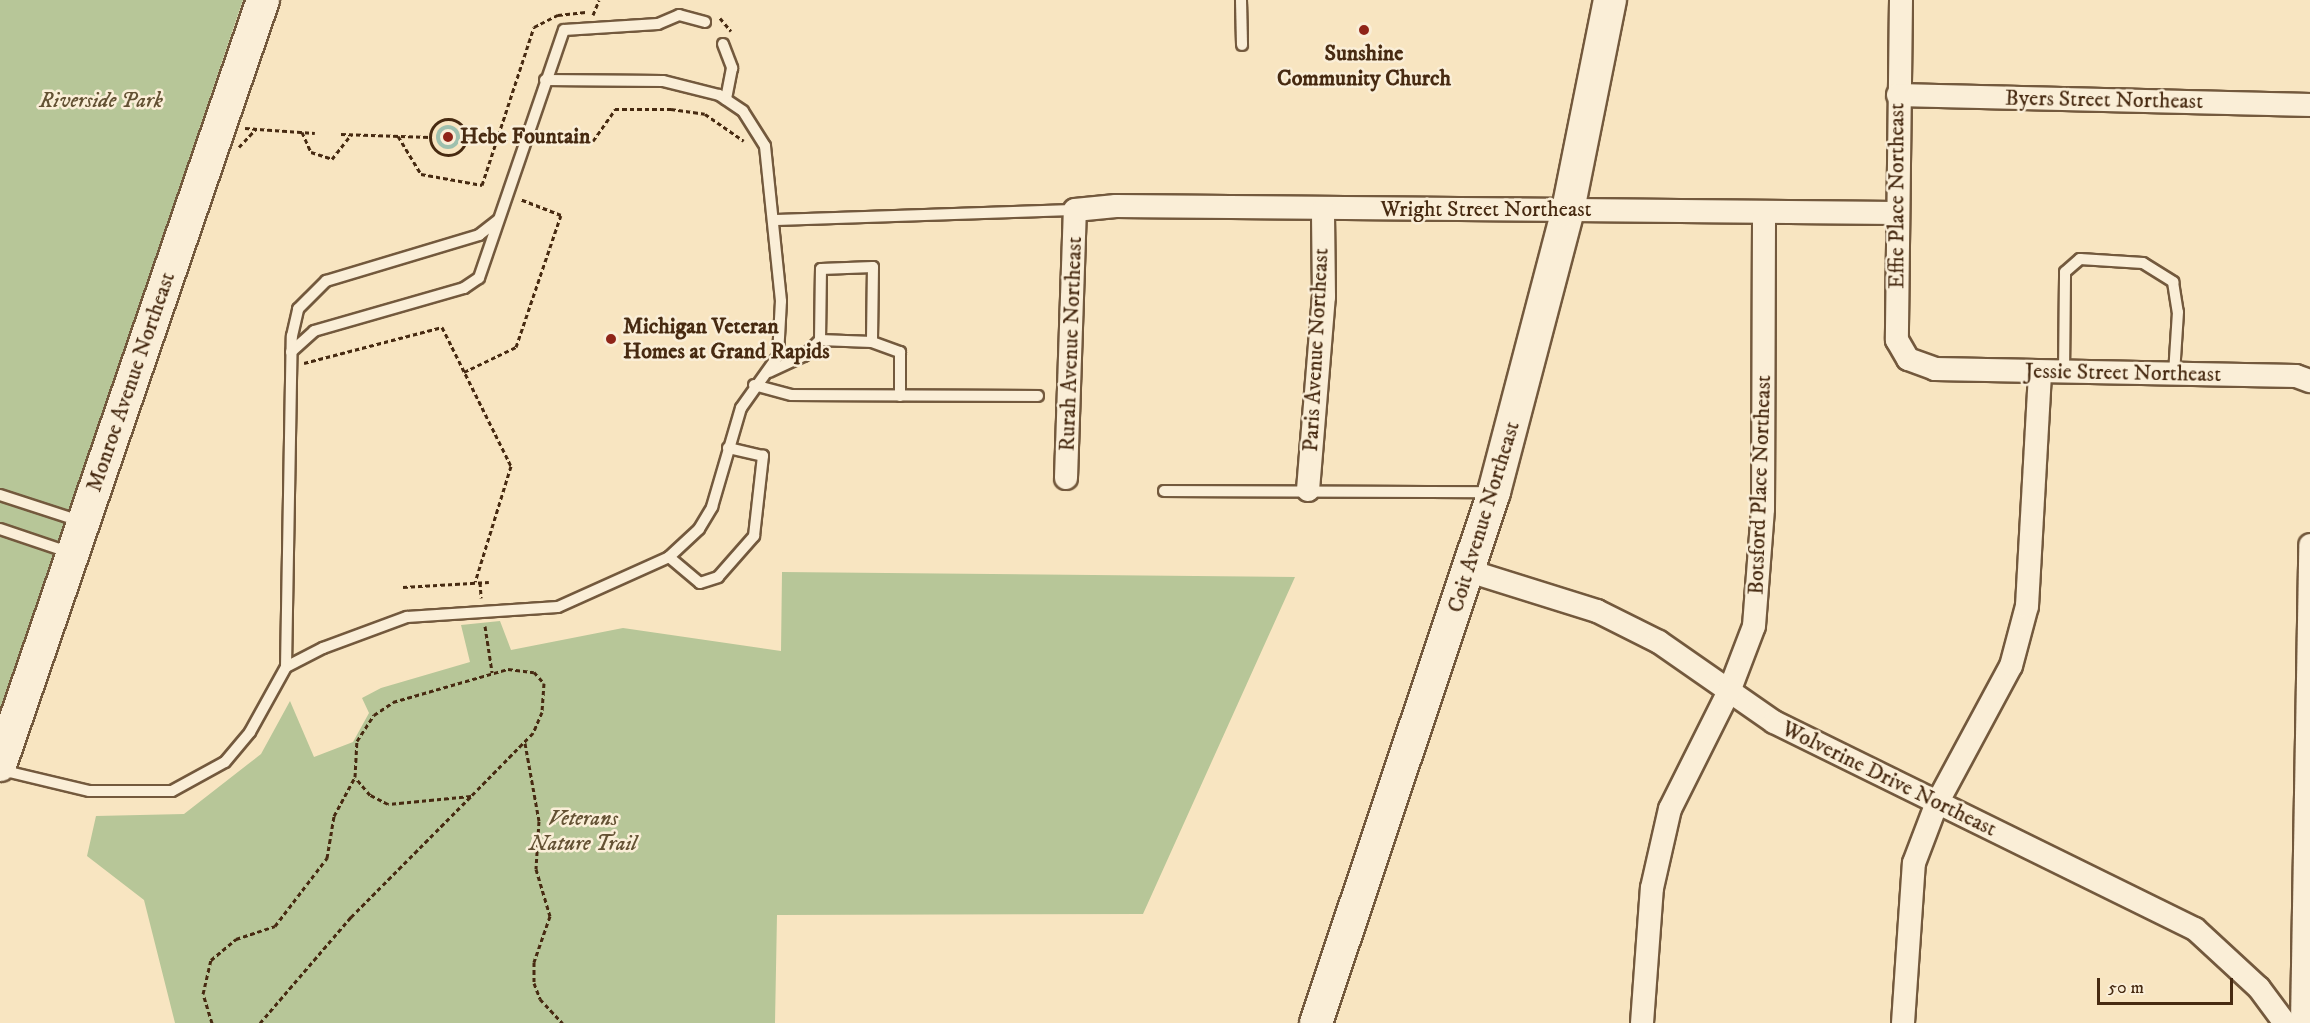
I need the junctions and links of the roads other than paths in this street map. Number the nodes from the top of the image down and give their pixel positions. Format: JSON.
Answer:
{"nodes":[{"id":1,"x":262,"y":0,"type":"edge"},
{"id":2,"x":1241,"y":0,"type":"edge"},
{"id":3,"x":1610,"y":0,"type":"edge"},
{"id":4,"x":1901,"y":0,"type":"edge"},
{"id":5,"x":705,"y":22,"type":"dead end"},
{"id":6,"x":723,"y":44,"type":"dead end"},
{"id":7,"x":1242,"y":45,"type":"dead end"},
{"id":8,"x":545,"y":80,"type":"junction"},
{"id":9,"x":1898,"y":95,"type":"junction"},
{"id":10,"x":726,"y":99,"type":"junction"},
{"id":11,"x":2310,"y":105,"type":"edge"},
{"id":12,"x":1075,"y":210,"type":"junction"},
{"id":13,"x":1323,"y":210,"type":"junction"},
{"id":14,"x":1568,"y":210,"type":"junction"},
{"id":15,"x":1897,"y":213,"type":"junction"},
{"id":16,"x":1764,"y":214,"type":"junction"},
{"id":17,"x":500,"y":218,"type":"junction"},
{"id":18,"x":774,"y":220,"type":"junction"},
{"id":19,"x":820,"y":340,"type":"junction"},
{"id":20,"x":872,"y":342,"type":"junction"},
{"id":21,"x":291,"y":358,"type":"junction"},
{"id":22,"x":1935,"y":369,"type":"joint"},
{"id":23,"x":769,"y":372,"type":"junction"},
{"id":24,"x":2040,"y":373,"type":"junction"},
{"id":25,"x":2064,"y":373,"type":"junction"},
{"id":26,"x":2174,"y":374,"type":"junction"},
{"id":27,"x":2310,"y":381,"type":"edge"},
{"id":28,"x":754,"y":385,"type":"junction"},
{"id":29,"x":900,"y":396,"type":"junction"},
{"id":30,"x":1038,"y":396,"type":"dead end"},
{"id":31,"x":728,"y":448,"type":"junction"},
{"id":32,"x":1066,"y":478,"type":"dead end"},
{"id":33,"x":1308,"y":490,"type":"junction"},
{"id":34,"x":1164,"y":491,"type":"dead end"},
{"id":35,"x":1494,"y":492,"type":"junction"},
{"id":36,"x":0,"y":495,"type":"edge"},
{"id":37,"x":84,"y":522,"type":"junction"},
{"id":38,"x":0,"y":529,"type":"edge"},
{"id":39,"x":2310,"y":545,"type":"edge"},
{"id":40,"x":72,"y":554,"type":"junction"},
{"id":41,"x":669,"y":557,"type":"junction"},
{"id":42,"x":1469,"y":571,"type":"junction"},
{"id":43,"x":286,"y":667,"type":"junction"},
{"id":44,"x":1730,"y":689,"type":"junction"},
{"id":45,"x":0,"y":765,"type":"edge"},
{"id":46,"x":0,"y":770,"type":"edge"},
{"id":47,"x":1936,"y":805,"type":"junction"},
{"id":48,"x":2300,"y":1020,"type":"edge"},
{"id":49,"x":1316,"y":1023,"type":"edge"},
{"id":50,"x":1642,"y":1023,"type":"edge"},
{"id":51,"x":1903,"y":1023,"type":"edge"}],
"edges":[{"from":1,"to":37,"type":"main road","name":"Monroe Avenue Northeast"},
{"from":2,"to":7,"type":"lane"},
{"from":3,"to":14,"type":"main road","name":"Coit Avenue Northeast"},
{"from":4,"to":9,"type":"street","name":"Effie Place Northeast"},
{"from":5,"to":8,"type":"lane"},
{"from":6,"to":10,"type":"lane"},
{"from":8,"to":10,"type":"lane"},
{"from":8,"to":17,"type":"lane"},
{"from":9,"to":11,"type":"street","name":"Byers Street Northeast"},
{"from":9,"to":15,"type":"street","name":"Effie Place Northeast"},
{"from":10,"to":18,"type":"lane"},
{"from":12,"to":13,"type":"street","name":"Wright Street Northeast"},
{"from":12,"to":18,"type":"lane"},
{"from":12,"to":32,"type":"street","name":"Rurah Avenue Northeast"},
{"from":13,"to":14,"type":"street","name":"Wright Street Northeast"},
{"from":13,"to":33,"type":"street","name":"Paris Avenue Northeast"},
{"from":14,"to":16,"type":"street","name":"Wright Street Northeast"},
{"from":14,"to":35,"type":"main road","name":"Coit Avenue Northeast"},
{"from":15,"to":16,"type":"street","name":"Wright Street Northeast"},
{"from":15,"to":22,"type":"street","name":"Effie Place Northeast"},
{"from":16,"to":44,"type":"street","name":"Botsford Place Northeast"},
{"from":17,"to":21,"type":"lane"},
{"from":17,"to":21,"type":"lane"},
{"from":18,"to":23,"type":"lane"},
{"from":19,"to":20,"type":"lane"},
{"from":19,"to":20,"type":"lane"},
{"from":19,"to":23,"type":"lane"},
{"from":20,"to":29,"type":"lane"},
{"from":21,"to":43,"type":"lane"},
{"from":22,"to":24,"type":"street","name":"Jessie Street Northeast"},
{"from":23,"to":28,"type":"lane"},
{"from":24,"to":25,"type":"street","name":"Jessie Street Northeast"},
{"from":24,"to":47,"type":"street"},
{"from":25,"to":26,"type":"street","name":"Jessie Street Northeast"},
{"from":25,"to":26,"type":"lane"},
{"from":26,"to":27,"type":"street","name":"Jessie Street Northeast"},
{"from":28,"to":29,"type":"lane"},
{"from":28,"to":31,"type":"lane"},
{"from":29,"to":30,"type":"lane"},
{"from":31,"to":41,"type":"lane"},
{"from":31,"to":41,"type":"lane"},
{"from":33,"to":34,"type":"lane"},
{"from":33,"to":35,"type":"lane"},
{"from":35,"to":42,"type":"main road","name":"Coit Avenue Northeast"},
{"from":36,"to":37,"type":"lane"},
{"from":37,"to":40,"type":"main road","name":"Monroe Avenue Northeast"},
{"from":38,"to":40,"type":"lane"},
{"from":39,"to":48,"type":"street"},
{"from":40,"to":45,"type":"main road","name":"Monroe Avenue Northeast"},
{"from":41,"to":43,"type":"lane"},
{"from":42,"to":44,"type":"street","name":"Wolverine Drive Northeast"},
{"from":42,"to":49,"type":"main road","name":"Coit Avenue Northeast"},
{"from":43,"to":46,"type":"lane"},
{"from":44,"to":47,"type":"street","name":"Wolverine Drive Northeast"},
{"from":44,"to":50,"type":"street","name":"Botsford Place Northeast"},
{"from":47,"to":48,"type":"street","name":"Wolverine Drive Northeast"},
{"from":47,"to":51,"type":"street"}]}
